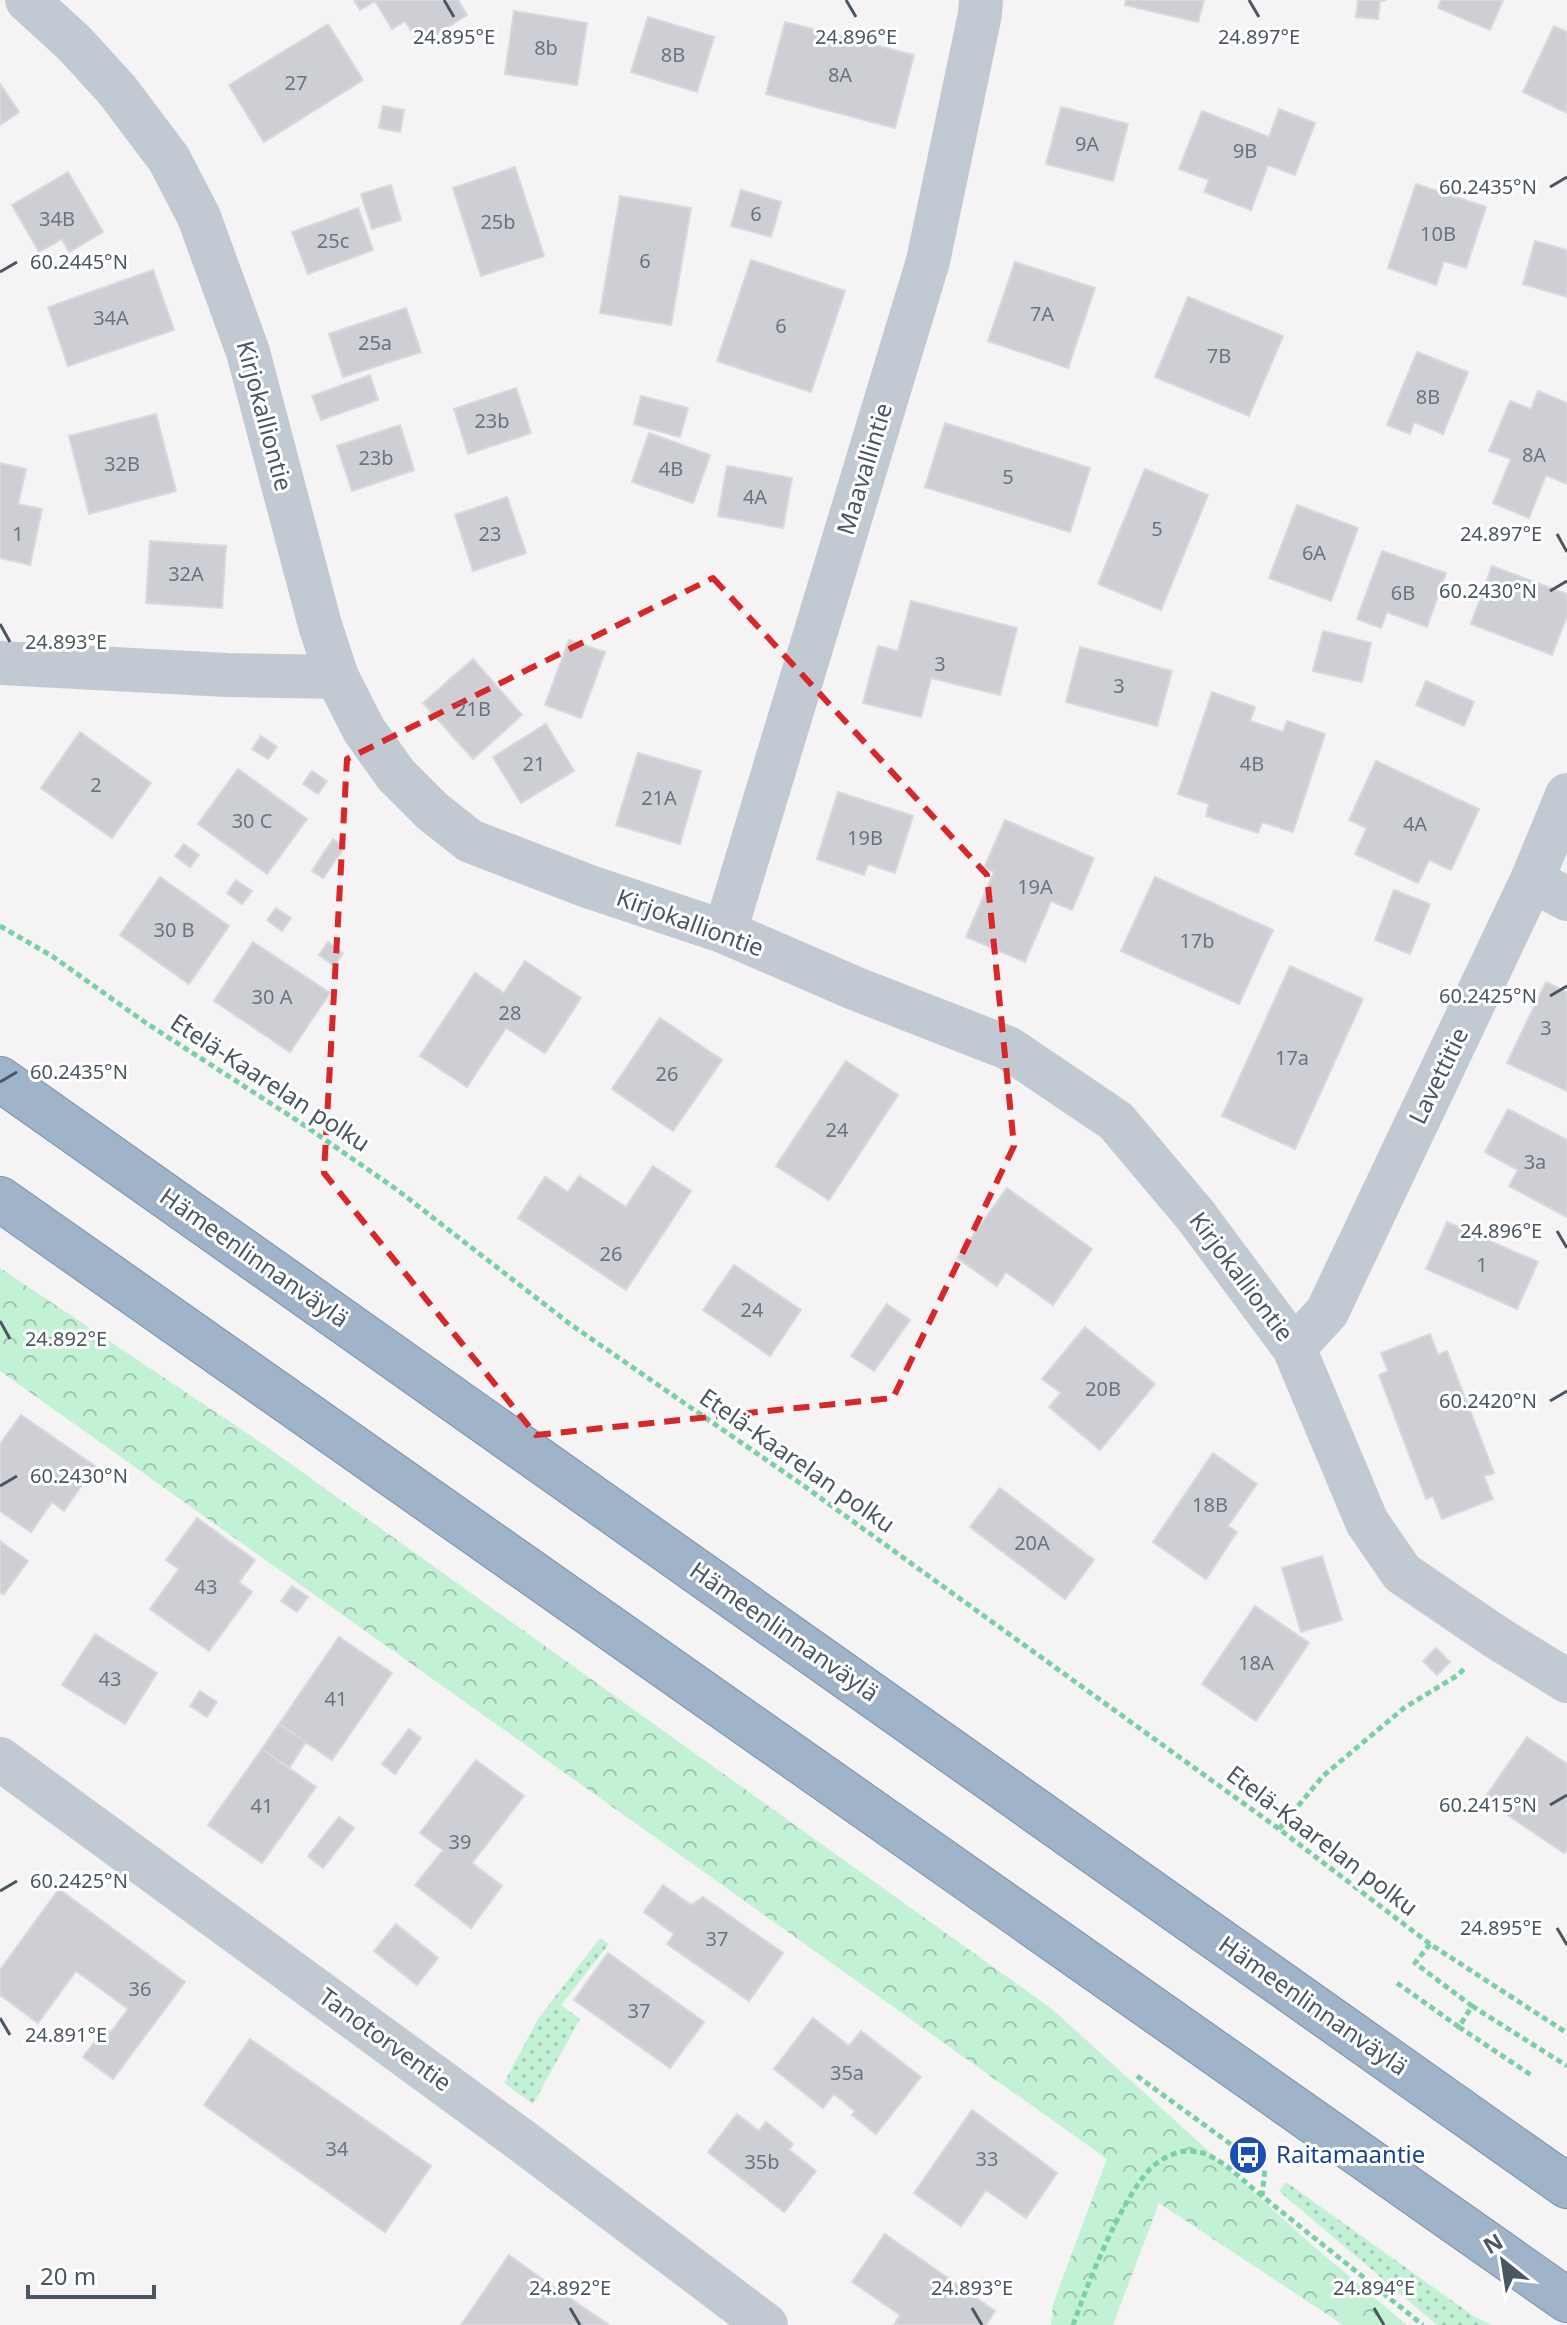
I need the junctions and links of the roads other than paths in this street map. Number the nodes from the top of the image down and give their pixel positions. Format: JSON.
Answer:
{"nodes":[{"id":1,"x":27,"y":0,"type":"edge"},
{"id":2,"x":981,"y":0,"type":"edge"},
{"id":3,"x":0,"y":663,"type":"edge"},
{"id":4,"x":337,"y":677,"type":"junction"},
{"id":5,"x":1567,"y":795,"type":"edge"},
{"id":6,"x":1550,"y":890,"type":"edge"},
{"id":7,"x":725,"y":932,"type":"junction"},
{"id":8,"x":0,"y":1079,"type":"edge"},
{"id":9,"x":0,"y":1199,"type":"edge"},
{"id":10,"x":1294,"y":1348,"type":"junction"},
{"id":11,"x":1567,"y":1681,"type":"edge"},
{"id":12,"x":0,"y":1759,"type":"edge"},
{"id":13,"x":1567,"y":2186,"type":"edge"},
{"id":14,"x":1567,"y":2300,"type":"edge"},
{"id":15,"x":766,"y":2325,"type":"edge"}],
"edges":[{"from":1,"to":4,"type":"street","name":"Kirjokalliontie"},
{"from":2,"to":7,"type":"street","name":"Maavallintie"},
{"from":3,"to":4,"type":"street"},
{"from":4,"to":7,"type":"street","name":"Kirjokalliontie"},
{"from":5,"to":6,"type":"street","name":"Lavettitie"},
{"from":6,"to":10,"type":"street","name":"Lavettitie"},
{"from":7,"to":10,"type":"street","name":"Kirjokalliontie"},
{"from":8,"to":13,"type":"highway","name":"Hämeenlinnanväylä"},
{"from":9,"to":14,"type":"highway"},
{"from":10,"to":11,"type":"street","name":"Kirjokalliontie"},
{"from":12,"to":15,"type":"street","name":"Tanotorventie"}]}
